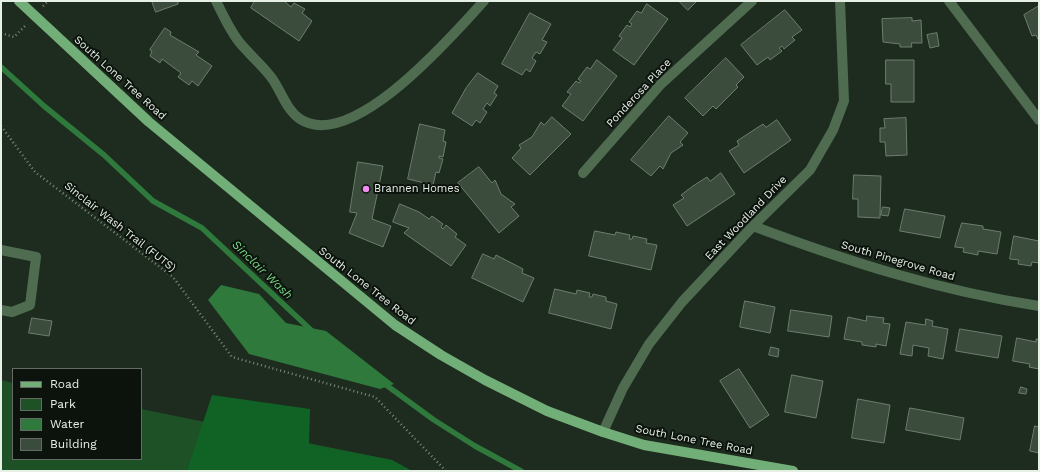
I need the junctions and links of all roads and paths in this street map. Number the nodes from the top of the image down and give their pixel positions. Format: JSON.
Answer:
{"nodes":[{"id":1,"x":19,"y":1,"type":"edge"},
{"id":2,"x":216,"y":1,"type":"edge"},
{"id":3,"x":484,"y":1,"type":"edge"},
{"id":4,"x":752,"y":1,"type":"edge"},
{"id":5,"x":840,"y":1,"type":"edge"},
{"id":6,"x":949,"y":1,"type":"edge"},
{"id":7,"x":1039,"y":120,"type":"edge"},
{"id":8,"x":1,"y":126,"type":"edge"},
{"id":9,"x":582,"y":173,"type":"dead end"},
{"id":10,"x":753,"y":226,"type":"junction"},
{"id":11,"x":1,"y":250,"type":"edge"},
{"id":12,"x":1039,"y":306,"type":"edge"},
{"id":13,"x":1,"y":310,"type":"edge"},
{"id":14,"x":603,"y":432,"type":"junction"},
{"id":15,"x":446,"y":471,"type":"edge"},
{"id":16,"x":793,"y":471,"type":"edge"}],
"edges":[{"from":1,"to":14,"type":"main road","name":"South Lone Tree Road"},
{"from":2,"to":3,"type":"street"},
{"from":4,"to":9,"type":"street","name":"Ponderosa Place"},
{"from":5,"to":10,"type":"street","name":"East Woodland Drive"},
{"from":6,"to":7,"type":"street"},
{"from":8,"to":15,"type":"path","name":"Sinclair Wash Trail (FUTS)"},
{"from":10,"to":12,"type":"street","name":"South Pinegrove Road"},
{"from":10,"to":14,"type":"street","name":"East Woodland Drive"},
{"from":11,"to":13,"type":"street"},
{"from":14,"to":16,"type":"main road","name":"South Lone Tree Road"}]}
